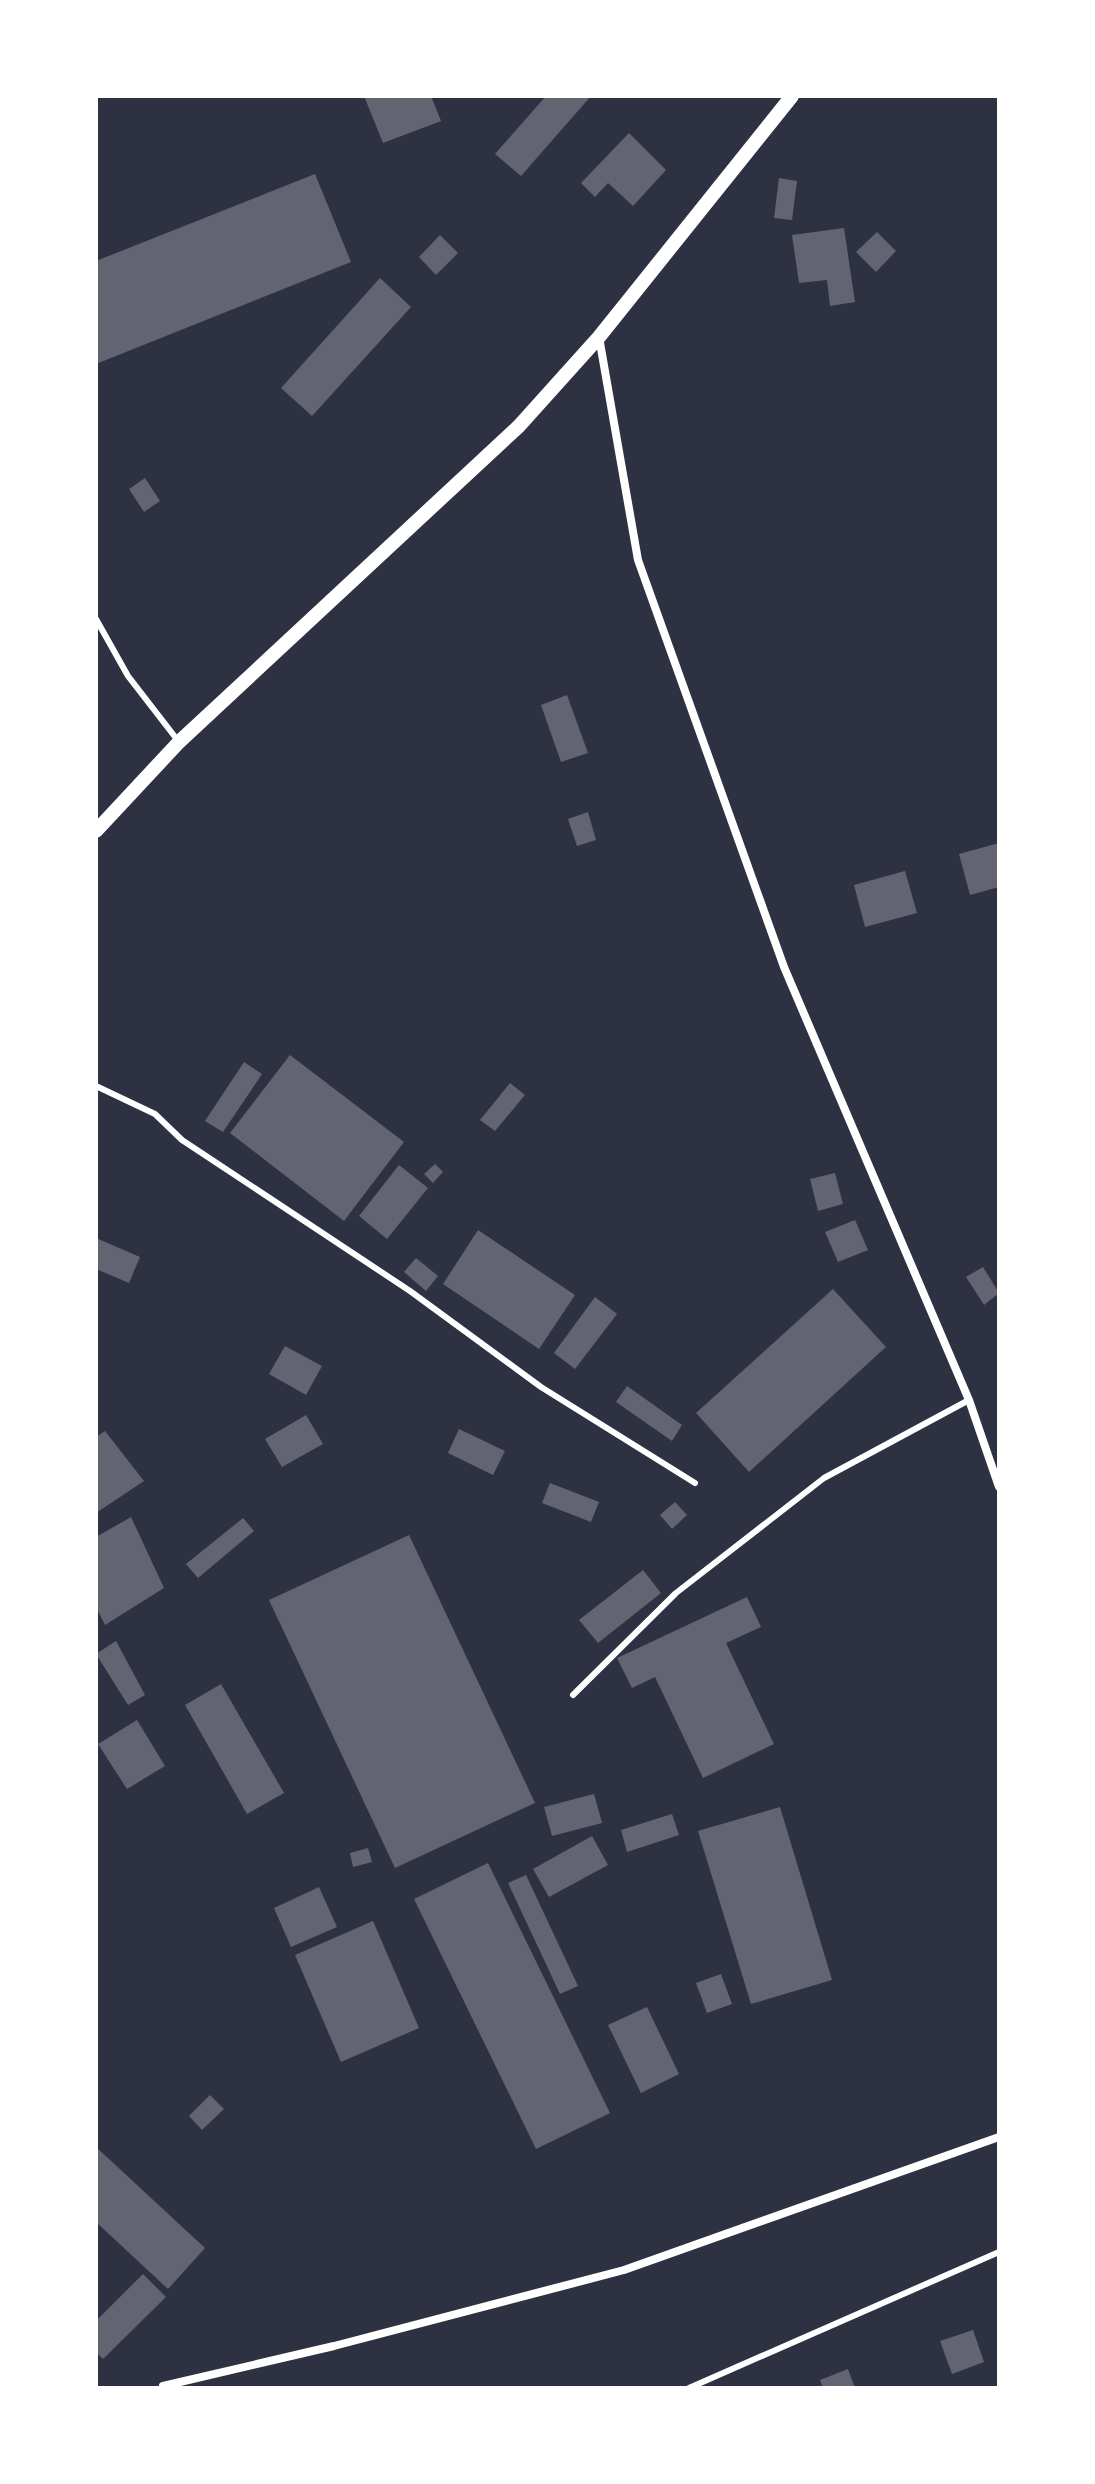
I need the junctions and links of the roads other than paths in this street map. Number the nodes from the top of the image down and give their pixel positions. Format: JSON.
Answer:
{"nodes":[{"id":1,"x":792,"y":96,"type":"edge"},
{"id":2,"x":599,"y":337,"type":"junction"},
{"id":3,"x":96,"y":619,"type":"edge"},
{"id":4,"x":179,"y":742,"type":"junction"},
{"id":5,"x":96,"y":831,"type":"edge"},
{"id":6,"x":96,"y":1086,"type":"edge"},
{"id":7,"x":969,"y":1400,"type":"junction"},
{"id":8,"x":695,"y":1483,"type":"dead end"},
{"id":9,"x":999,"y":1487,"type":"edge"},
{"id":10,"x":573,"y":1695,"type":"dead end"},
{"id":11,"x":999,"y":2137,"type":"edge"},
{"id":12,"x":999,"y":2252,"type":"edge"},
{"id":13,"x":163,"y":2386,"type":"dead end"},
{"id":14,"x":689,"y":2388,"type":"edge"}],
"edges":[{"from":1,"to":2,"type":"street"},
{"from":2,"to":4,"type":"street"},
{"from":2,"to":7,"type":"street"},
{"from":3,"to":4,"type":"lane"},
{"from":4,"to":5,"type":"street"},
{"from":6,"to":8,"type":"lane"},
{"from":7,"to":9,"type":"street"},
{"from":7,"to":10,"type":"lane"},
{"from":11,"to":13,"type":"street"},
{"from":12,"to":14,"type":"lane"}]}
